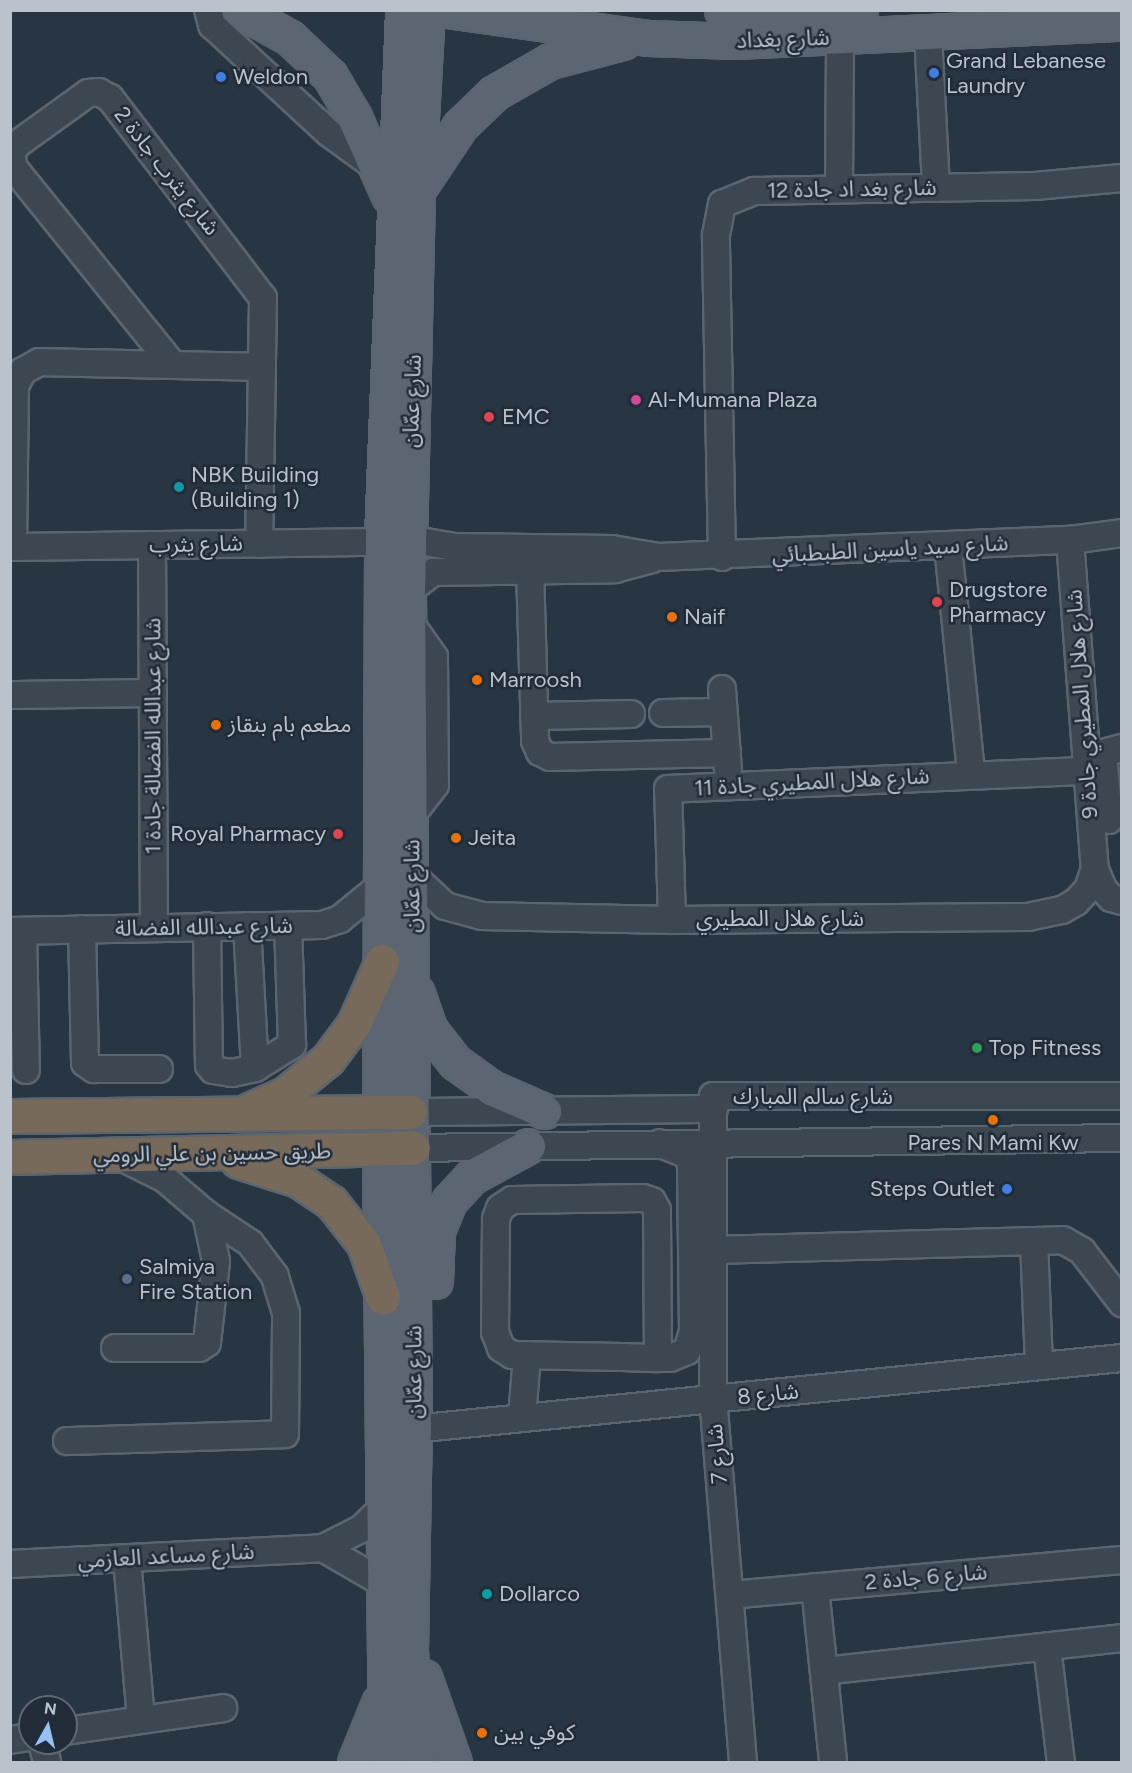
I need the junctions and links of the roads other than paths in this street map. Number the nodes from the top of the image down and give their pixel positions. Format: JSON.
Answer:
{"nodes":[{"id":1,"x":208,"y":10,"type":"edge"},
{"id":2,"x":240,"y":10,"type":"edge"},
{"id":3,"x":403,"y":10,"type":"edge"},
{"id":4,"x":427,"y":10,"type":"edge"},
{"id":5,"x":446,"y":10,"type":"edge"},
{"id":6,"x":722,"y":10,"type":"edge"},
{"id":7,"x":860,"y":10,"type":"edge"},
{"id":8,"x":1122,"y":23,"type":"edge"},
{"id":9,"x":928,"y":34,"type":"junction"},
{"id":10,"x":840,"y":37,"type":"junction"},
{"id":11,"x":646,"y":38,"type":"junction"},
{"id":12,"x":11,"y":155,"type":"edge"},
{"id":13,"x":377,"y":168,"type":"junction"},
{"id":14,"x":1122,"y":178,"type":"edge"},
{"id":15,"x":936,"y":188,"type":"junction"},
{"id":16,"x":839,"y":189,"type":"junction"},
{"id":17,"x":405,"y":197,"type":"junction"},
{"id":18,"x":172,"y":364,"type":"junction"},
{"id":19,"x":262,"y":367,"type":"junction"},
{"id":20,"x":1122,"y":533,"type":"edge"},
{"id":21,"x":395,"y":537,"type":"junction"},
{"id":22,"x":1070,"y":540,"type":"junction"},
{"id":23,"x":259,"y":543,"type":"junction"},
{"id":24,"x":152,"y":545,"type":"junction"},
{"id":25,"x":948,"y":546,"type":"junction"},
{"id":26,"x":12,"y":547,"type":"edge"},
{"id":27,"x":658,"y":557,"type":"junction"},
{"id":28,"x":723,"y":557,"type":"junction"},
{"id":29,"x":530,"y":569,"type":"junction"},
{"id":30,"x":408,"y":606,"type":"junction"},
{"id":31,"x":153,"y":693,"type":"junction"},
{"id":32,"x":10,"y":695,"type":"edge"},
{"id":33,"x":663,"y":713,"type":"dead end"},
{"id":34,"x":632,"y":714,"type":"dead end"},
{"id":35,"x":534,"y":716,"type":"junction"},
{"id":36,"x":1122,"y":748,"type":"edge"},
{"id":37,"x":727,"y":753,"type":"junction"},
{"id":38,"x":1087,"y":771,"type":"junction"},
{"id":39,"x":971,"y":774,"type":"junction"},
{"id":40,"x":729,"y":785,"type":"junction"},
{"id":41,"x":1107,"y":820,"type":"edge"},
{"id":42,"x":1095,"y":868,"type":"junction"},
{"id":43,"x":397,"y":879,"type":"junction"},
{"id":44,"x":1122,"y":901,"type":"edge"},
{"id":45,"x":672,"y":920,"type":"junction"},
{"id":46,"x":207,"y":926,"type":"junction"},
{"id":47,"x":247,"y":926,"type":"junction"},
{"id":48,"x":288,"y":926,"type":"junction"},
{"id":49,"x":154,"y":927,"type":"junction"},
{"id":50,"x":82,"y":929,"type":"junction"},
{"id":51,"x":17,"y":931,"type":"edge"},
{"id":52,"x":396,"y":967,"type":"junction"},
{"id":53,"x":255,"y":1068,"type":"junction"},
{"id":54,"x":159,"y":1069,"type":"dead end"},
{"id":55,"x":26,"y":1070,"type":"dead end"},
{"id":56,"x":1122,"y":1096,"type":"edge"},
{"id":57,"x":714,"y":1109,"type":"junction"},
{"id":58,"x":555,"y":1111,"type":"junction"},
{"id":59,"x":395,"y":1112,"type":"junction"},
{"id":60,"x":238,"y":1114,"type":"junction"},
{"id":61,"x":10,"y":1116,"type":"edge"},
{"id":62,"x":45,"y":1116,"type":"junction"},
{"id":63,"x":1122,"y":1138,"type":"edge"},
{"id":64,"x":713,"y":1142,"type":"junction"},
{"id":65,"x":659,"y":1143,"type":"junction"},
{"id":66,"x":571,"y":1145,"type":"junction"},
{"id":67,"x":528,"y":1146,"type":"junction"},
{"id":68,"x":413,"y":1148,"type":"junction"},
{"id":69,"x":380,"y":1149,"type":"junction"},
{"id":70,"x":210,"y":1152,"type":"junction"},
{"id":71,"x":116,"y":1154,"type":"junction"},
{"id":72,"x":46,"y":1156,"type":"junction"},
{"id":73,"x":10,"y":1157,"type":"edge"},
{"id":74,"x":206,"y":1214,"type":"junction"},
{"id":75,"x":1034,"y":1241,"type":"junction"},
{"id":76,"x":714,"y":1250,"type":"junction"},
{"id":77,"x":383,"y":1298,"type":"junction"},
{"id":78,"x":1122,"y":1303,"type":"edge"},
{"id":79,"x":115,"y":1348,"type":"dead end"},
{"id":80,"x":414,"y":1349,"type":"junction"},
{"id":81,"x":527,"y":1355,"type":"junction"},
{"id":82,"x":658,"y":1358,"type":"junction"},
{"id":83,"x":1122,"y":1358,"type":"edge"},
{"id":84,"x":1039,"y":1366,"type":"junction"},
{"id":85,"x":712,"y":1399,"type":"junction"},
{"id":86,"x":522,"y":1418,"type":"junction"},
{"id":87,"x":414,"y":1429,"type":"junction"},
{"id":88,"x":67,"y":1441,"type":"dead end"},
{"id":89,"x":382,"y":1509,"type":"junction"},
{"id":90,"x":322,"y":1548,"type":"junction"},
{"id":91,"x":127,"y":1559,"type":"junction"},
{"id":92,"x":1122,"y":1560,"type":"edge"},
{"id":93,"x":10,"y":1564,"type":"edge"},
{"id":94,"x":385,"y":1584,"type":"junction"},
{"id":95,"x":815,"y":1587,"type":"junction"},
{"id":96,"x":730,"y":1595,"type":"junction"},
{"id":97,"x":1122,"y":1638,"type":"edge"},
{"id":98,"x":1047,"y":1647,"type":"junction"},
{"id":99,"x":411,"y":1650,"type":"junction"},
{"id":100,"x":824,"y":1671,"type":"junction"},
{"id":101,"x":386,"y":1682,"type":"junction"},
{"id":102,"x":224,"y":1708,"type":"dead end"},
{"id":103,"x":141,"y":1719,"type":"junction"},
{"id":104,"x":78,"y":1729,"type":"edge"},
{"id":105,"x":355,"y":1762,"type":"edge"},
{"id":106,"x":386,"y":1762,"type":"edge"},
{"id":107,"x":417,"y":1762,"type":"edge"},
{"id":108,"x":454,"y":1762,"type":"edge"},
{"id":109,"x":743,"y":1762,"type":"edge"},
{"id":110,"x":833,"y":1762,"type":"edge"},
{"id":111,"x":1060,"y":1762,"type":"edge"}],
"edges":[{"from":1,"to":13,"type":"street"},
{"from":2,"to":13,"type":"main road"},
{"from":3,"to":17,"type":"main road","name":"شارع عمّان"},
{"from":4,"to":17,"type":"main road","name":"شارع عمّان"},
{"from":5,"to":11,"type":"main road","name":"شارع بغداد"},
{"from":6,"to":7,"type":"main road","name":"شارع بغداد"},
{"from":8,"to":9,"type":"main road","name":"شارع بغداد"},
{"from":9,"to":10,"type":"main road","name":"شارع بغداد"},
{"from":9,"to":15,"type":"street"},
{"from":10,"to":11,"type":"main road","name":"شارع بغداد"},
{"from":10,"to":16,"type":"street"},
{"from":11,"to":17,"type":"main road"},
{"from":12,"to":18,"type":"street","name":"شارع يثرب جادة 2"},
{"from":12,"to":19,"type":"street","name":"شارع يثرب جادة 2"},
{"from":13,"to":17,"type":"main road"},
{"from":14,"to":15,"type":"street","name":"شارع بغد اد جادة 12"},
{"from":15,"to":16,"type":"street","name":"شارع بغد اد جادة 12"},
{"from":16,"to":28,"type":"street","name":"شارع بغد اد جادة 12"},
{"from":17,"to":21,"type":"main road","name":"شارع عمّان"},
{"from":18,"to":19,"type":"street"},
{"from":18,"to":26,"type":"street"},
{"from":19,"to":23,"type":"street","name":"شارع يثرب جادة 2"},
{"from":20,"to":22,"type":"street","name":"شارع سيد ياسين الطبطبائي"},
{"from":21,"to":23,"type":"street","name":"شارع يثرب"},
{"from":21,"to":27,"type":"street","name":"شارع سيد ياسين الطبطبائي"},
{"from":21,"to":30,"type":"main road","name":"شارع عمّان"},
{"from":21,"to":43,"type":"main road","name":"شارع عمّان"},
{"from":22,"to":25,"type":"street","name":"شارع سيد ياسين الطبطبائي"},
{"from":22,"to":38,"type":"street","name":"شارع هلال المطيري جادة 9"},
{"from":23,"to":24,"type":"street","name":"شارع يثرب"},
{"from":24,"to":26,"type":"street","name":"شارع يثرب"},
{"from":24,"to":31,"type":"street","name":"شارع عبدالله الفضالة جادة 1"},
{"from":25,"to":28,"type":"street","name":"شارع سيد ياسين الطبطبائي"},
{"from":25,"to":39,"type":"street"},
{"from":27,"to":28,"type":"street","name":"شارع سيد ياسين الطبطبائي"},
{"from":27,"to":29,"type":"street","name":"شارع سيد ياسين الطبطبائي"},
{"from":29,"to":30,"type":"street","name":"شارع سيد ياسين الطبطبائي"},
{"from":29,"to":35,"type":"street"},
{"from":30,"to":43,"type":"main road","name":"شارع عمّان"},
{"from":31,"to":32,"type":"street"},
{"from":31,"to":49,"type":"street","name":"شارع عبدالله الفضالة جادة 1"},
{"from":33,"to":37,"type":"street"},
{"from":34,"to":35,"type":"street"},
{"from":35,"to":37,"type":"street"},
{"from":36,"to":41,"type":"street"},
{"from":37,"to":40,"type":"street"},
{"from":38,"to":39,"type":"street","name":"شارع هلال المطيري جادة 11"},
{"from":38,"to":41,"type":"street","name":"شارع هلال المطيري جادة 9"},
{"from":39,"to":40,"type":"street","name":"شارع هلال المطيري جادة 11"},
{"from":40,"to":45,"type":"street","name":"شارع هلال المطيري جادة 11"},
{"from":41,"to":42,"type":"street","name":"شارع هلال المطيري جادة 9"},
{"from":42,"to":44,"type":"street"},
{"from":42,"to":45,"type":"street","name":"شارع هلال المطيري"},
{"from":43,"to":45,"type":"street","name":"شارع هلال المطيري"},
{"from":43,"to":48,"type":"street","name":"شارع عبدالله الفضالة"},
{"from":43,"to":52,"type":"main road","name":"شارع عمّان"},
{"from":46,"to":47,"type":"street","name":"شارع عبدالله الفضالة"},
{"from":46,"to":49,"type":"street","name":"شارع عبدالله الفضالة"},
{"from":46,"to":53,"type":"street"},
{"from":47,"to":48,"type":"street","name":"شارع عبدالله الفضالة"},
{"from":47,"to":53,"type":"street"},
{"from":48,"to":53,"type":"street"},
{"from":49,"to":50,"type":"street","name":"شارع عبدالله الفضالة"},
{"from":50,"to":51,"type":"street","name":"شارع عبدالله الفضالة"},
{"from":50,"to":54,"type":"street"},
{"from":51,"to":55,"type":"street"},
{"from":52,"to":58,"type":"main road"},
{"from":52,"to":59,"type":"main road","name":"شارع عمّان"},
{"from":52,"to":60,"type":"highway"},
{"from":56,"to":57,"type":"street","name":"شارع سالم المبارك"},
{"from":57,"to":58,"type":"street","name":"شارع سالم المبارك"},
{"from":57,"to":64,"type":"street","name":"شارع 7"},
{"from":58,"to":59,"type":"street","name":"شارع سالم المبارك"},
{"from":58,"to":66,"type":"street"},
{"from":59,"to":60,"type":"highway","name":"طريق حسين بن علي الرومي"},
{"from":59,"to":68,"type":"main road","name":"شارع عمّان"},
{"from":59,"to":69,"type":"main road","name":"شارع عمّان"},
{"from":60,"to":62,"type":"highway","name":"طريق حسين بن علي الرومي"},
{"from":61,"to":62,"type":"highway","name":"طريق حسين بن علي الرومي"},
{"from":62,"to":72,"type":"highway"},
{"from":63,"to":64,"type":"street","name":"شارع سالم المبارك"},
{"from":64,"to":65,"type":"street","name":"شارع سالم المبارك"},
{"from":64,"to":76,"type":"street","name":"شارع 7"},
{"from":65,"to":66,"type":"street","name":"شارع سالم المبارك"},
{"from":65,"to":82,"type":"street"},
{"from":66,"to":67,"type":"street","name":"شارع سالم المبارك"},
{"from":67,"to":68,"type":"street","name":"شارع سالم المبارك"},
{"from":67,"to":80,"type":"main road"},
{"from":68,"to":69,"type":"highway","name":"طريق حسين بن علي الرومي"},
{"from":68,"to":80,"type":"main road","name":"شارع عمّان"},
{"from":69,"to":70,"type":"highway","name":"طريق حسين بن علي الرومي"},
{"from":69,"to":77,"type":"main road","name":"شارع عمّان"},
{"from":70,"to":71,"type":"highway","name":"طريق حسين بن علي الرومي"},
{"from":70,"to":77,"type":"highway"},
{"from":71,"to":72,"type":"highway","name":"طريق حسين بن علي الرومي"},
{"from":71,"to":74,"type":"street"},
{"from":72,"to":73,"type":"highway","name":"طريق حسين بن علي الرومي"},
{"from":74,"to":79,"type":"street"},
{"from":74,"to":88,"type":"street"},
{"from":75,"to":76,"type":"street"},
{"from":75,"to":78,"type":"street"},
{"from":75,"to":84,"type":"street"},
{"from":76,"to":85,"type":"street","name":"شارع 7"},
{"from":77,"to":89,"type":"main road","name":"شارع عمّان"},
{"from":80,"to":87,"type":"main road","name":"شارع عمّان"},
{"from":81,"to":82,"type":"street"},
{"from":81,"to":82,"type":"street"},
{"from":81,"to":86,"type":"street"},
{"from":83,"to":84,"type":"street","name":"شارع 8"},
{"from":84,"to":85,"type":"street","name":"شارع 8"},
{"from":85,"to":86,"type":"street","name":"شارع 8"},
{"from":85,"to":96,"type":"street","name":"شارع 7"},
{"from":86,"to":87,"type":"street","name":"شارع 8"},
{"from":87,"to":99,"type":"main road","name":"شارع عمّان"},
{"from":89,"to":90,"type":"street","name":"شارع مساعد العازمي"},
{"from":89,"to":94,"type":"main road","name":"شارع عمّان"},
{"from":90,"to":91,"type":"street","name":"شارع مساعد العازمي"},
{"from":90,"to":94,"type":"street"},
{"from":91,"to":93,"type":"street","name":"شارع مساعد العازمي"},
{"from":91,"to":103,"type":"street"},
{"from":92,"to":95,"type":"street","name":"شارع 6 جادة 2"},
{"from":94,"to":101,"type":"main road","name":"شارع عمّان"},
{"from":95,"to":96,"type":"street","name":"شارع 6 جادة 2"},
{"from":95,"to":100,"type":"street"},
{"from":96,"to":109,"type":"street","name":"شارع 7"},
{"from":97,"to":98,"type":"street"},
{"from":98,"to":100,"type":"street"},
{"from":98,"to":111,"type":"street"},
{"from":99,"to":107,"type":"main road","name":"شارع عمّان"},
{"from":99,"to":108,"type":"main road"},
{"from":100,"to":110,"type":"street"},
{"from":101,"to":105,"type":"main road"},
{"from":101,"to":106,"type":"main road","name":"شارع عمّان"},
{"from":102,"to":103,"type":"street"},
{"from":103,"to":104,"type":"street"}]}
